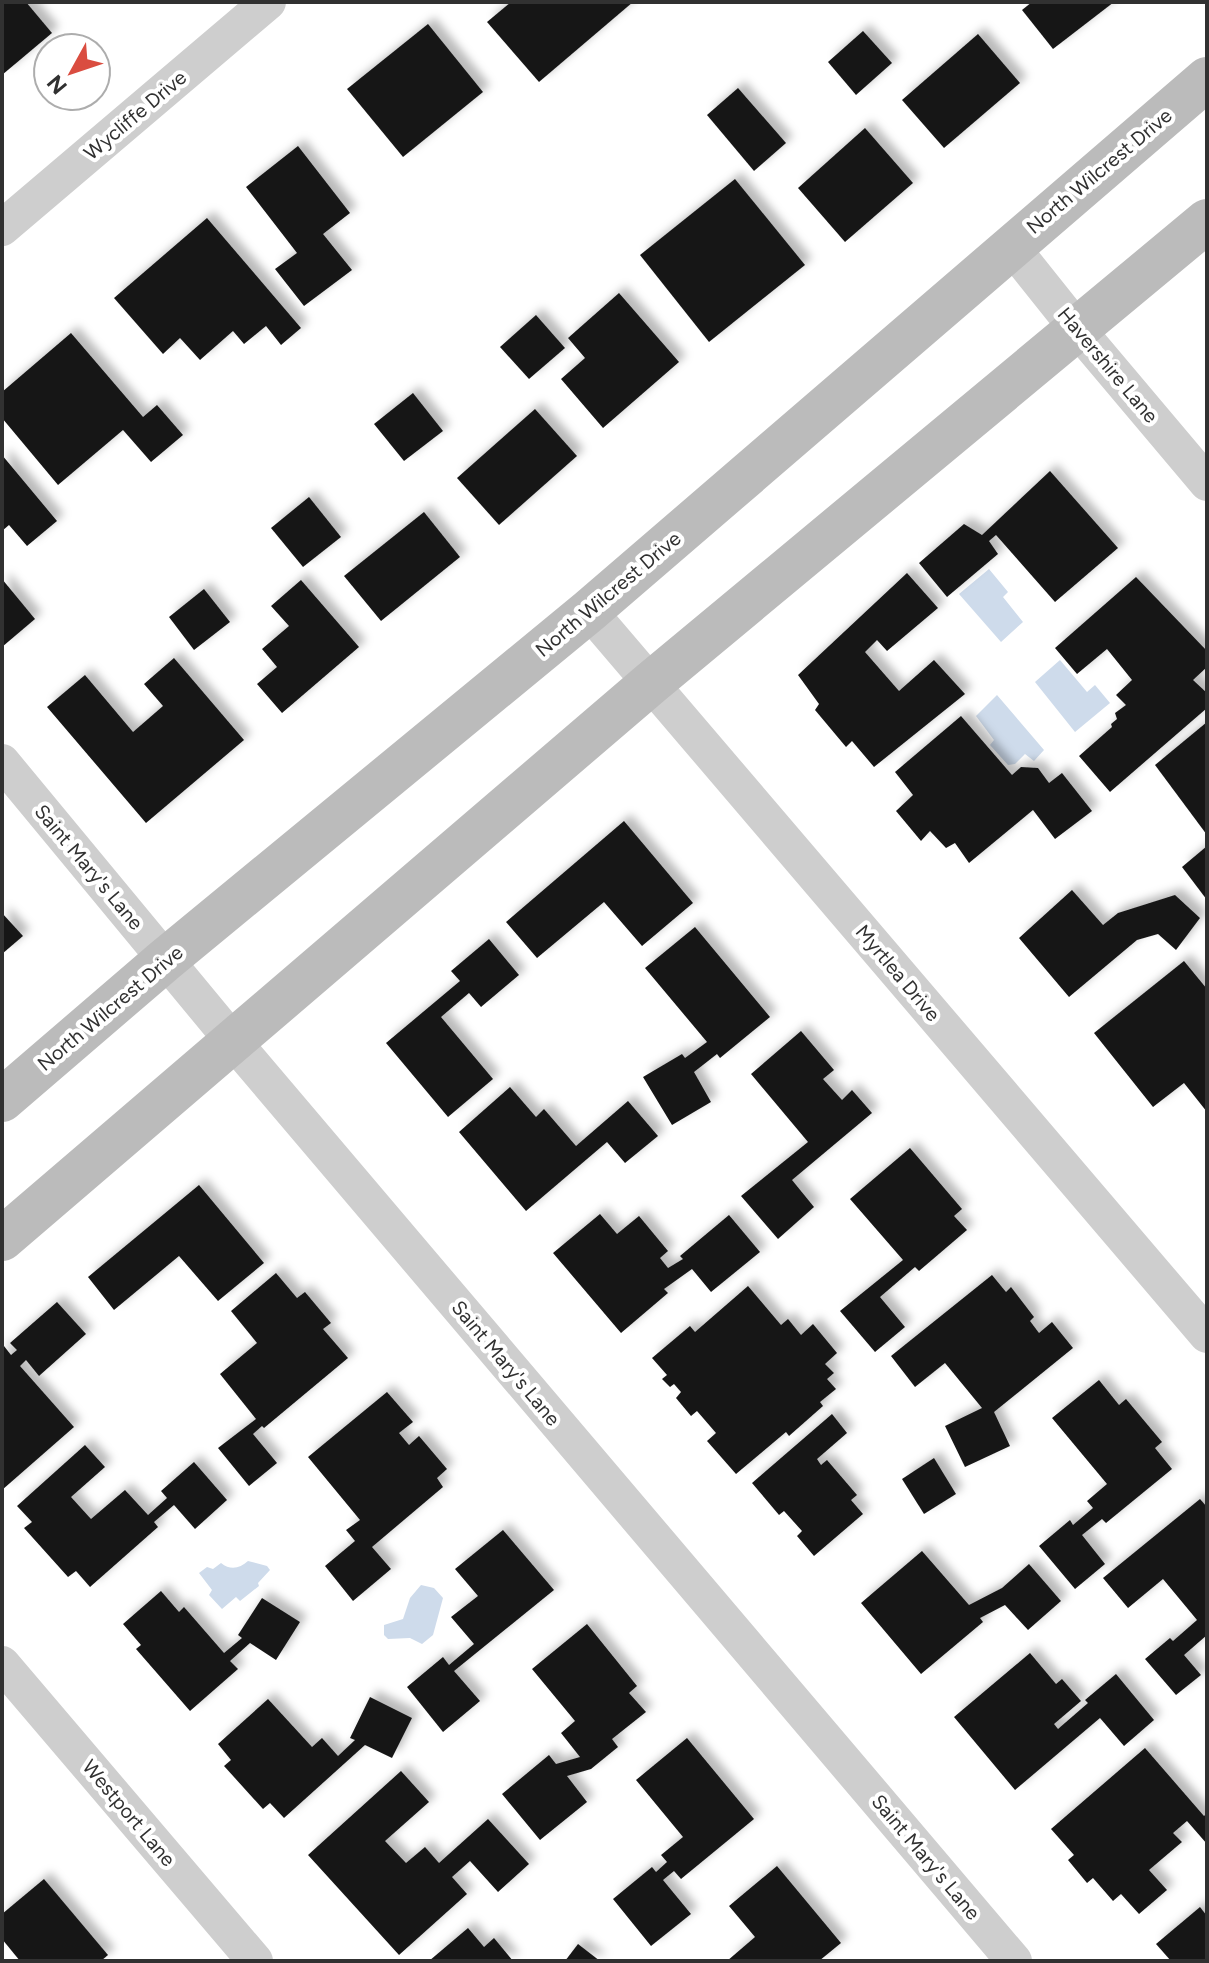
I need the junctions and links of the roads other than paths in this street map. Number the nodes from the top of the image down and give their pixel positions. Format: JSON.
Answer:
{"nodes":[{"id":1,"x":268,"y":2,"type":"edge"},
{"id":2,"x":1207,"y":79,"type":"edge"},
{"id":3,"x":1207,"y":221,"type":"edge"},
{"id":4,"x":2,"y":228,"type":"edge"},
{"id":5,"x":1011,"y":246,"type":"junction"},
{"id":6,"x":1078,"y":330,"type":"junction"},
{"id":7,"x":1207,"y":483,"type":"edge"},
{"id":8,"x":589,"y":611,"type":"junction"},
{"id":9,"x":651,"y":683,"type":"junction"},
{"id":10,"x":2,"y":762,"type":"edge"},
{"id":11,"x":165,"y":960,"type":"junction"},
{"id":12,"x":232,"y":1040,"type":"junction"},
{"id":13,"x":2,"y":1100,"type":"edge"},
{"id":14,"x":2,"y":1239,"type":"edge"},
{"id":15,"x":1207,"y":1335,"type":"edge"},
{"id":16,"x":2,"y":1664,"type":"edge"},
{"id":17,"x":255,"y":1961,"type":"edge"},
{"id":18,"x":1014,"y":1961,"type":"edge"}],
"edges":[{"from":1,"to":4,"type":"street","name":"Wycliffe Drive"},
{"from":2,"to":5,"type":"main road","name":"North Wilcrest Drive"},
{"from":3,"to":6,"type":"main road"},
{"from":5,"to":6,"type":"street","name":"Havershire Lane"},
{"from":5,"to":8,"type":"main road","name":"North Wilcrest Drive"},
{"from":6,"to":7,"type":"street","name":"Havershire Lane"},
{"from":6,"to":9,"type":"main road"},
{"from":8,"to":9,"type":"street","name":"Myrtlea Drive"},
{"from":8,"to":11,"type":"main road","name":"North Wilcrest Drive"},
{"from":9,"to":12,"type":"main road"},
{"from":9,"to":15,"type":"street","name":"Myrtlea Drive"},
{"from":10,"to":11,"type":"street","name":"Saint Mary's Lane"},
{"from":11,"to":12,"type":"street","name":"Saint Mary's Lane"},
{"from":11,"to":13,"type":"main road","name":"North Wilcrest Drive"},
{"from":12,"to":14,"type":"main road"},
{"from":12,"to":18,"type":"street","name":"Saint Mary's Lane"},
{"from":16,"to":17,"type":"street","name":"Westport Lane"}]}
